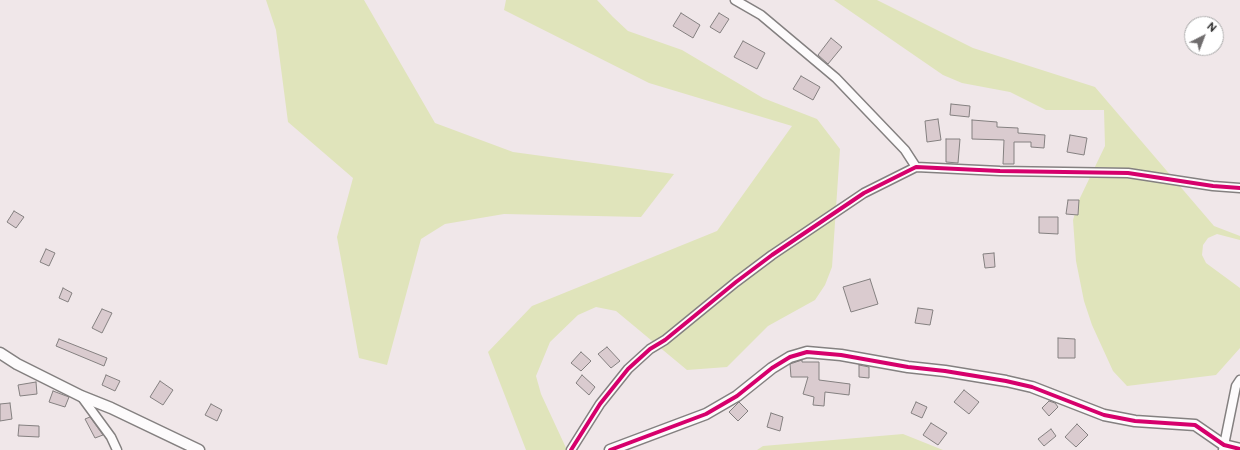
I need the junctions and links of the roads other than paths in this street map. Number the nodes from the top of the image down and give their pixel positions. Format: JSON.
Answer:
{"nodes":[{"id":1,"x":735,"y":0,"type":"edge"},
{"id":2,"x":916,"y":167,"type":"junction"},
{"id":3,"x":1240,"y":188,"type":"edge"},
{"id":4,"x":0,"y":353,"type":"edge"},
{"id":5,"x":1240,"y":380,"type":"edge"},
{"id":6,"x":81,"y":396,"type":"junction"},
{"id":7,"x":1223,"y":447,"type":"edge"},
{"id":8,"x":1240,"y":449,"type":"edge"},
{"id":9,"x":117,"y":450,"type":"edge"},
{"id":10,"x":199,"y":450,"type":"edge"},
{"id":11,"x":570,"y":450,"type":"edge"},
{"id":12,"x":610,"y":450,"type":"edge"}],
"edges":[{"from":1,"to":2,"type":"street"},
{"from":2,"to":3,"type":"street"},
{"from":2,"to":11,"type":"street"},
{"from":4,"to":6,"type":"street"},
{"from":5,"to":7,"type":"street"},
{"from":6,"to":9,"type":"street"},
{"from":6,"to":10,"type":"street"},
{"from":7,"to":8,"type":"street"},
{"from":7,"to":12,"type":"street"}]}
